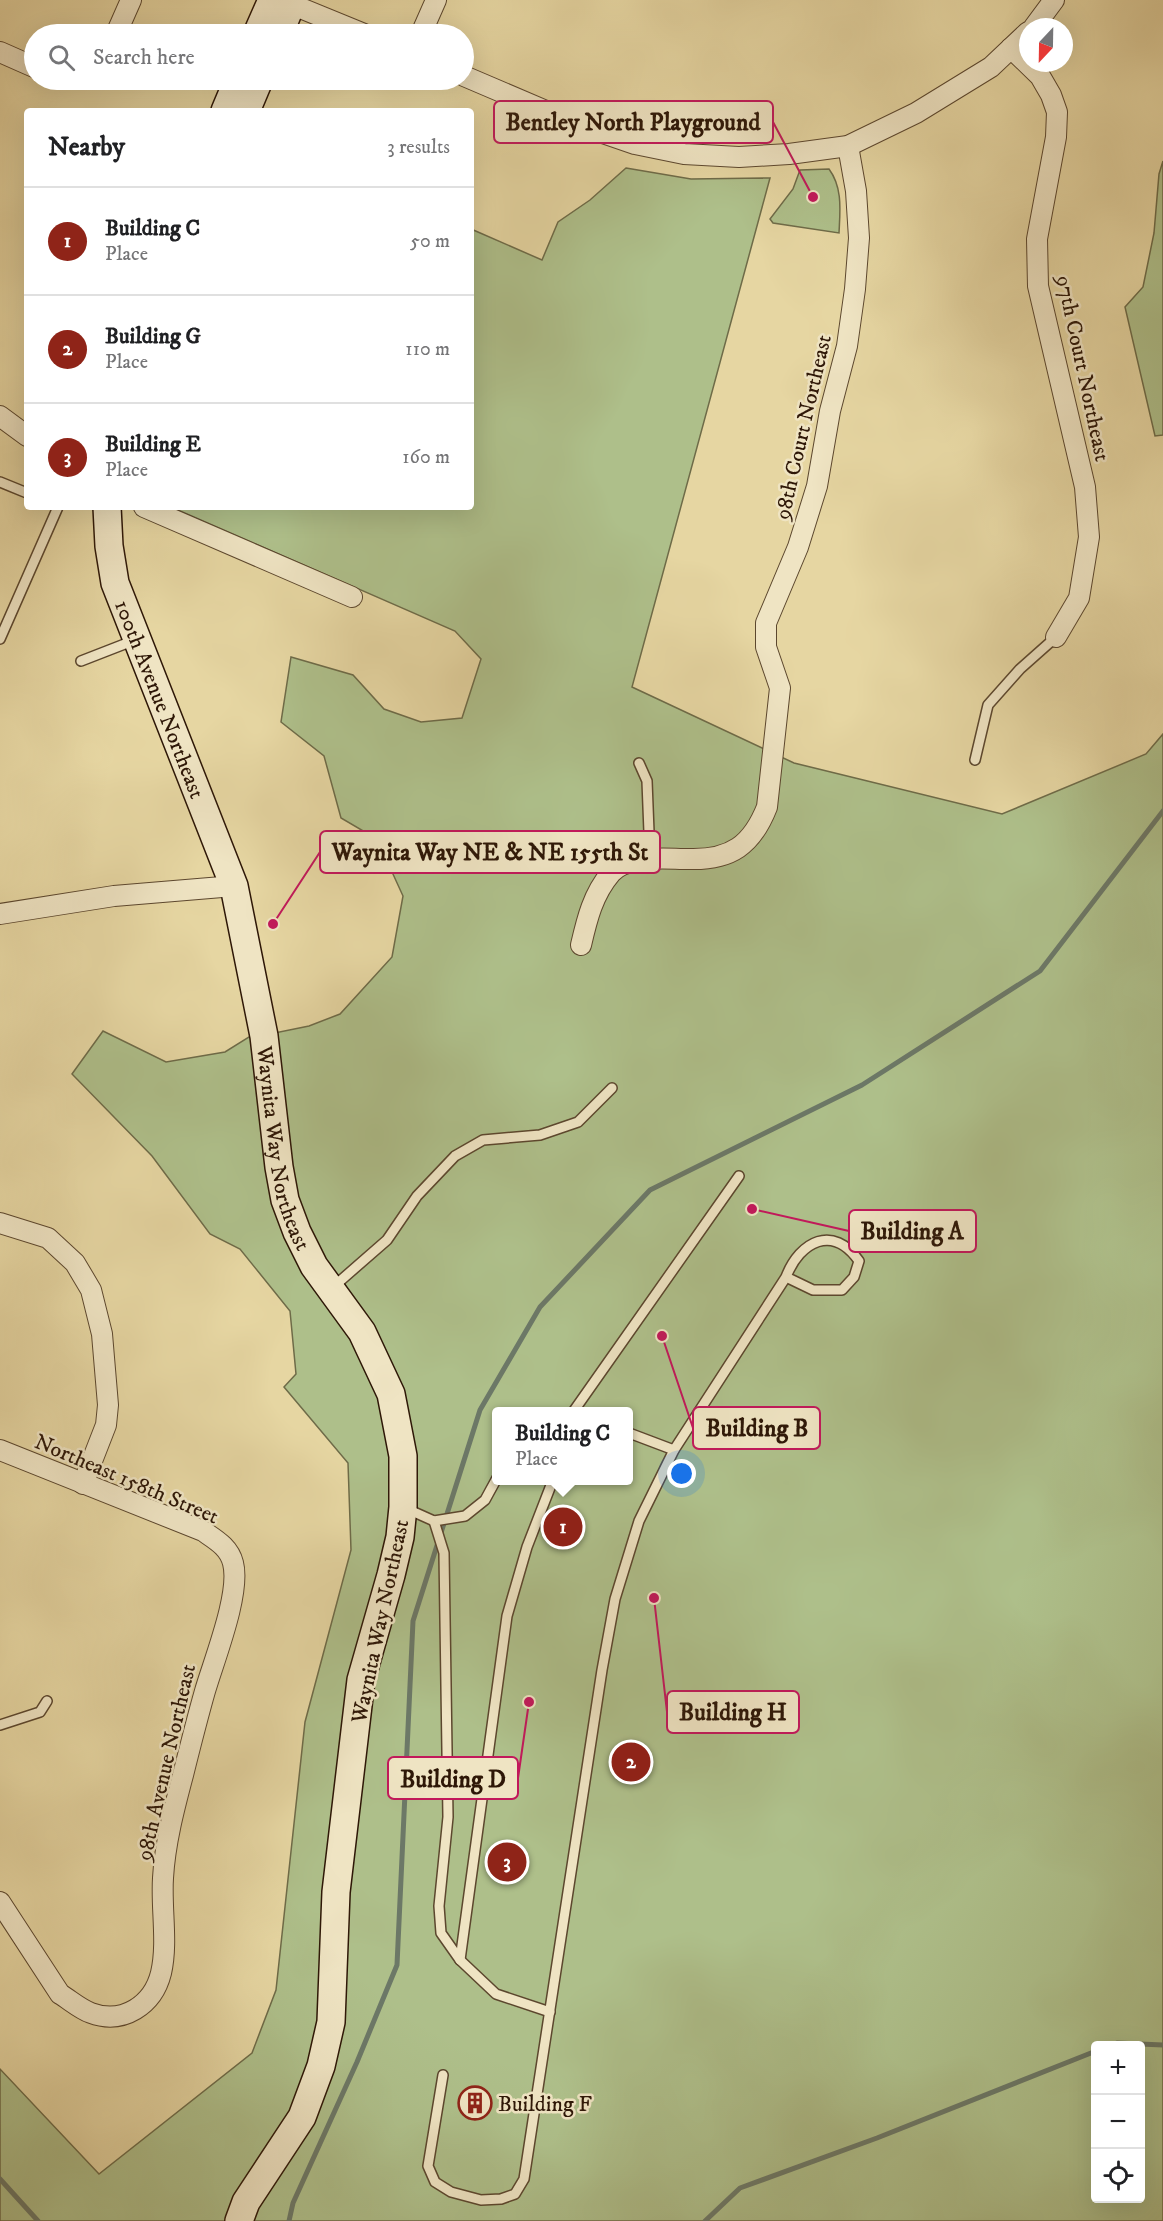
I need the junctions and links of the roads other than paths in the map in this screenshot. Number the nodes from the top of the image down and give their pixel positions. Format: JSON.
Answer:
{"nodes":[{"id":1,"x":131,"y":0,"type":"edge"},
{"id":2,"x":436,"y":0,"type":"edge"},
{"id":3,"x":1054,"y":0,"type":"edge"},
{"id":4,"x":284,"y":1,"type":"edge"},
{"id":5,"x":1041,"y":18,"type":"edge"},
{"id":6,"x":120,"y":24,"type":"edge"},
{"id":7,"x":265,"y":24,"type":"edge"},
{"id":8,"x":281,"y":24,"type":"edge"},
{"id":9,"x":340,"y":24,"type":"edge"},
{"id":10,"x":425,"y":24,"type":"edge"},
{"id":11,"x":1019,"y":40,"type":"edge"},
{"id":12,"x":1011,"y":48,"type":"junction"},
{"id":13,"x":0,"y":52,"type":"edge"},
{"id":14,"x":24,"y":63,"type":"edge"},
{"id":15,"x":474,"y":80,"type":"edge"},
{"id":16,"x":234,"y":90,"type":"edge"},
{"id":17,"x":255,"y":90,"type":"edge"},
{"id":18,"x":226,"y":108,"type":"edge"},
{"id":19,"x":247,"y":108,"type":"edge"},
{"id":20,"x":848,"y":146,"type":"junction"},
{"id":21,"x":0,"y":416,"type":"edge"},
{"id":22,"x":24,"y":434,"type":"edge"},
{"id":23,"x":0,"y":483,"type":"edge"},
{"id":24,"x":24,"y":492,"type":"edge"},
{"id":25,"x":57,"y":510,"type":"edge"},
{"id":26,"x":107,"y":510,"type":"edge"},
{"id":27,"x":151,"y":510,"type":"edge"},
{"id":28,"x":352,"y":597,"type":"dead end"},
{"id":29,"x":1056,"y":637,"type":"joint"},
{"id":30,"x":0,"y":639,"type":"edge"},
{"id":31,"x":137,"y":639,"type":"junction"},
{"id":32,"x":81,"y":661,"type":"dead end"},
{"id":33,"x":975,"y":760,"type":"dead end"},
{"id":34,"x":639,"y":763,"type":"dead end"},
{"id":35,"x":650,"y":858,"type":"junction"},
{"id":36,"x":234,"y":886,"type":"junction"},
{"id":37,"x":0,"y":914,"type":"edge"},
{"id":38,"x":581,"y":945,"type":"dead end"},
{"id":39,"x":612,"y":1088,"type":"dead end"},
{"id":40,"x":739,"y":1176,"type":"dead end"},
{"id":41,"x":0,"y":1223,"type":"edge"},
{"id":42,"x":786,"y":1277,"type":"junction"},
{"id":43,"x":330,"y":1290,"type":"junction"},
{"id":44,"x":577,"y":1407,"type":"edge"},
{"id":45,"x":633,"y":1434,"type":"edge"},
{"id":46,"x":674,"y":1449,"type":"junction"},
{"id":47,"x":0,"y":1450,"type":"edge"},
{"id":48,"x":83,"y":1484,"type":"junction"},
{"id":49,"x":493,"y":1485,"type":"edge"},
{"id":50,"x":551,"y":1485,"type":"edge"},
{"id":51,"x":403,"y":1507,"type":"junction"},
{"id":52,"x":434,"y":1521,"type":"junction"},
{"id":53,"x":231,"y":1556,"type":"joint"},
{"id":54,"x":47,"y":1701,"type":"dead end"},
{"id":55,"x":0,"y":1725,"type":"edge"},
{"id":56,"x":0,"y":1902,"type":"edge"},
{"id":57,"x":460,"y":1960,"type":"junction"},
{"id":58,"x":550,"y":2012,"type":"junction"},
{"id":59,"x":443,"y":2075,"type":"dead end"},
{"id":60,"x":238,"y":2221,"type":"edge"}],
"edges":[{"from":1,"to":6,"type":"street"},
{"from":2,"to":10,"type":"street"},
{"from":3,"to":5,"type":"street"},
{"from":4,"to":7,"type":"main road"},
{"from":4,"to":8,"type":"main road"},
{"from":4,"to":9,"type":"street"},
{"from":11,"to":12,"type":"street"},
{"from":12,"to":20,"type":"street"},
{"from":12,"to":29,"type":"street","name":"97th Court Northeast"},
{"from":13,"to":14,"type":"street"},
{"from":15,"to":20,"type":"street"},
{"from":16,"to":18,"type":"main road"},
{"from":17,"to":19,"type":"main road"},
{"from":20,"to":35,"type":"street","name":"98th Court Northeast"},
{"from":21,"to":22,"type":"street"},
{"from":23,"to":24,"type":"lane"},
{"from":25,"to":30,"type":"lane"},
{"from":26,"to":31,"type":"main road","name":"100th Avenue Northeast"},
{"from":27,"to":28,"type":"street"},
{"from":29,"to":33,"type":"lane"},
{"from":31,"to":32,"type":"lane"},
{"from":31,"to":36,"type":"main road","name":"100th Avenue Northeast"},
{"from":34,"to":35,"type":"lane"},
{"from":35,"to":38,"type":"street","name":"98th Court Northeast"},
{"from":36,"to":37,"type":"street"},
{"from":36,"to":43,"type":"main road","name":"Waynita Way Northeast"},
{"from":39,"to":43,"type":"lane"},
{"from":40,"to":44,"type":"lane"},
{"from":41,"to":48,"type":"street"},
{"from":42,"to":42,"type":"lane"},
{"from":42,"to":46,"type":"lane"},
{"from":43,"to":51,"type":"main road","name":"Waynita Way Northeast"},
{"from":45,"to":46,"type":"lane"},
{"from":46,"to":58,"type":"lane"},
{"from":47,"to":48,"type":"street","name":"Northeast 158th Street"},
{"from":48,"to":53,"type":"street","name":"Northeast 158th Street"},
{"from":49,"to":52,"type":"lane"},
{"from":50,"to":57,"type":"lane"},
{"from":51,"to":52,"type":"lane"},
{"from":51,"to":60,"type":"main road","name":"Waynita Way Northeast"},
{"from":52,"to":57,"type":"lane"},
{"from":53,"to":56,"type":"street","name":"98th Avenue Northeast"},
{"from":54,"to":55,"type":"lane"},
{"from":57,"to":58,"type":"lane"},
{"from":58,"to":59,"type":"lane"}]}
